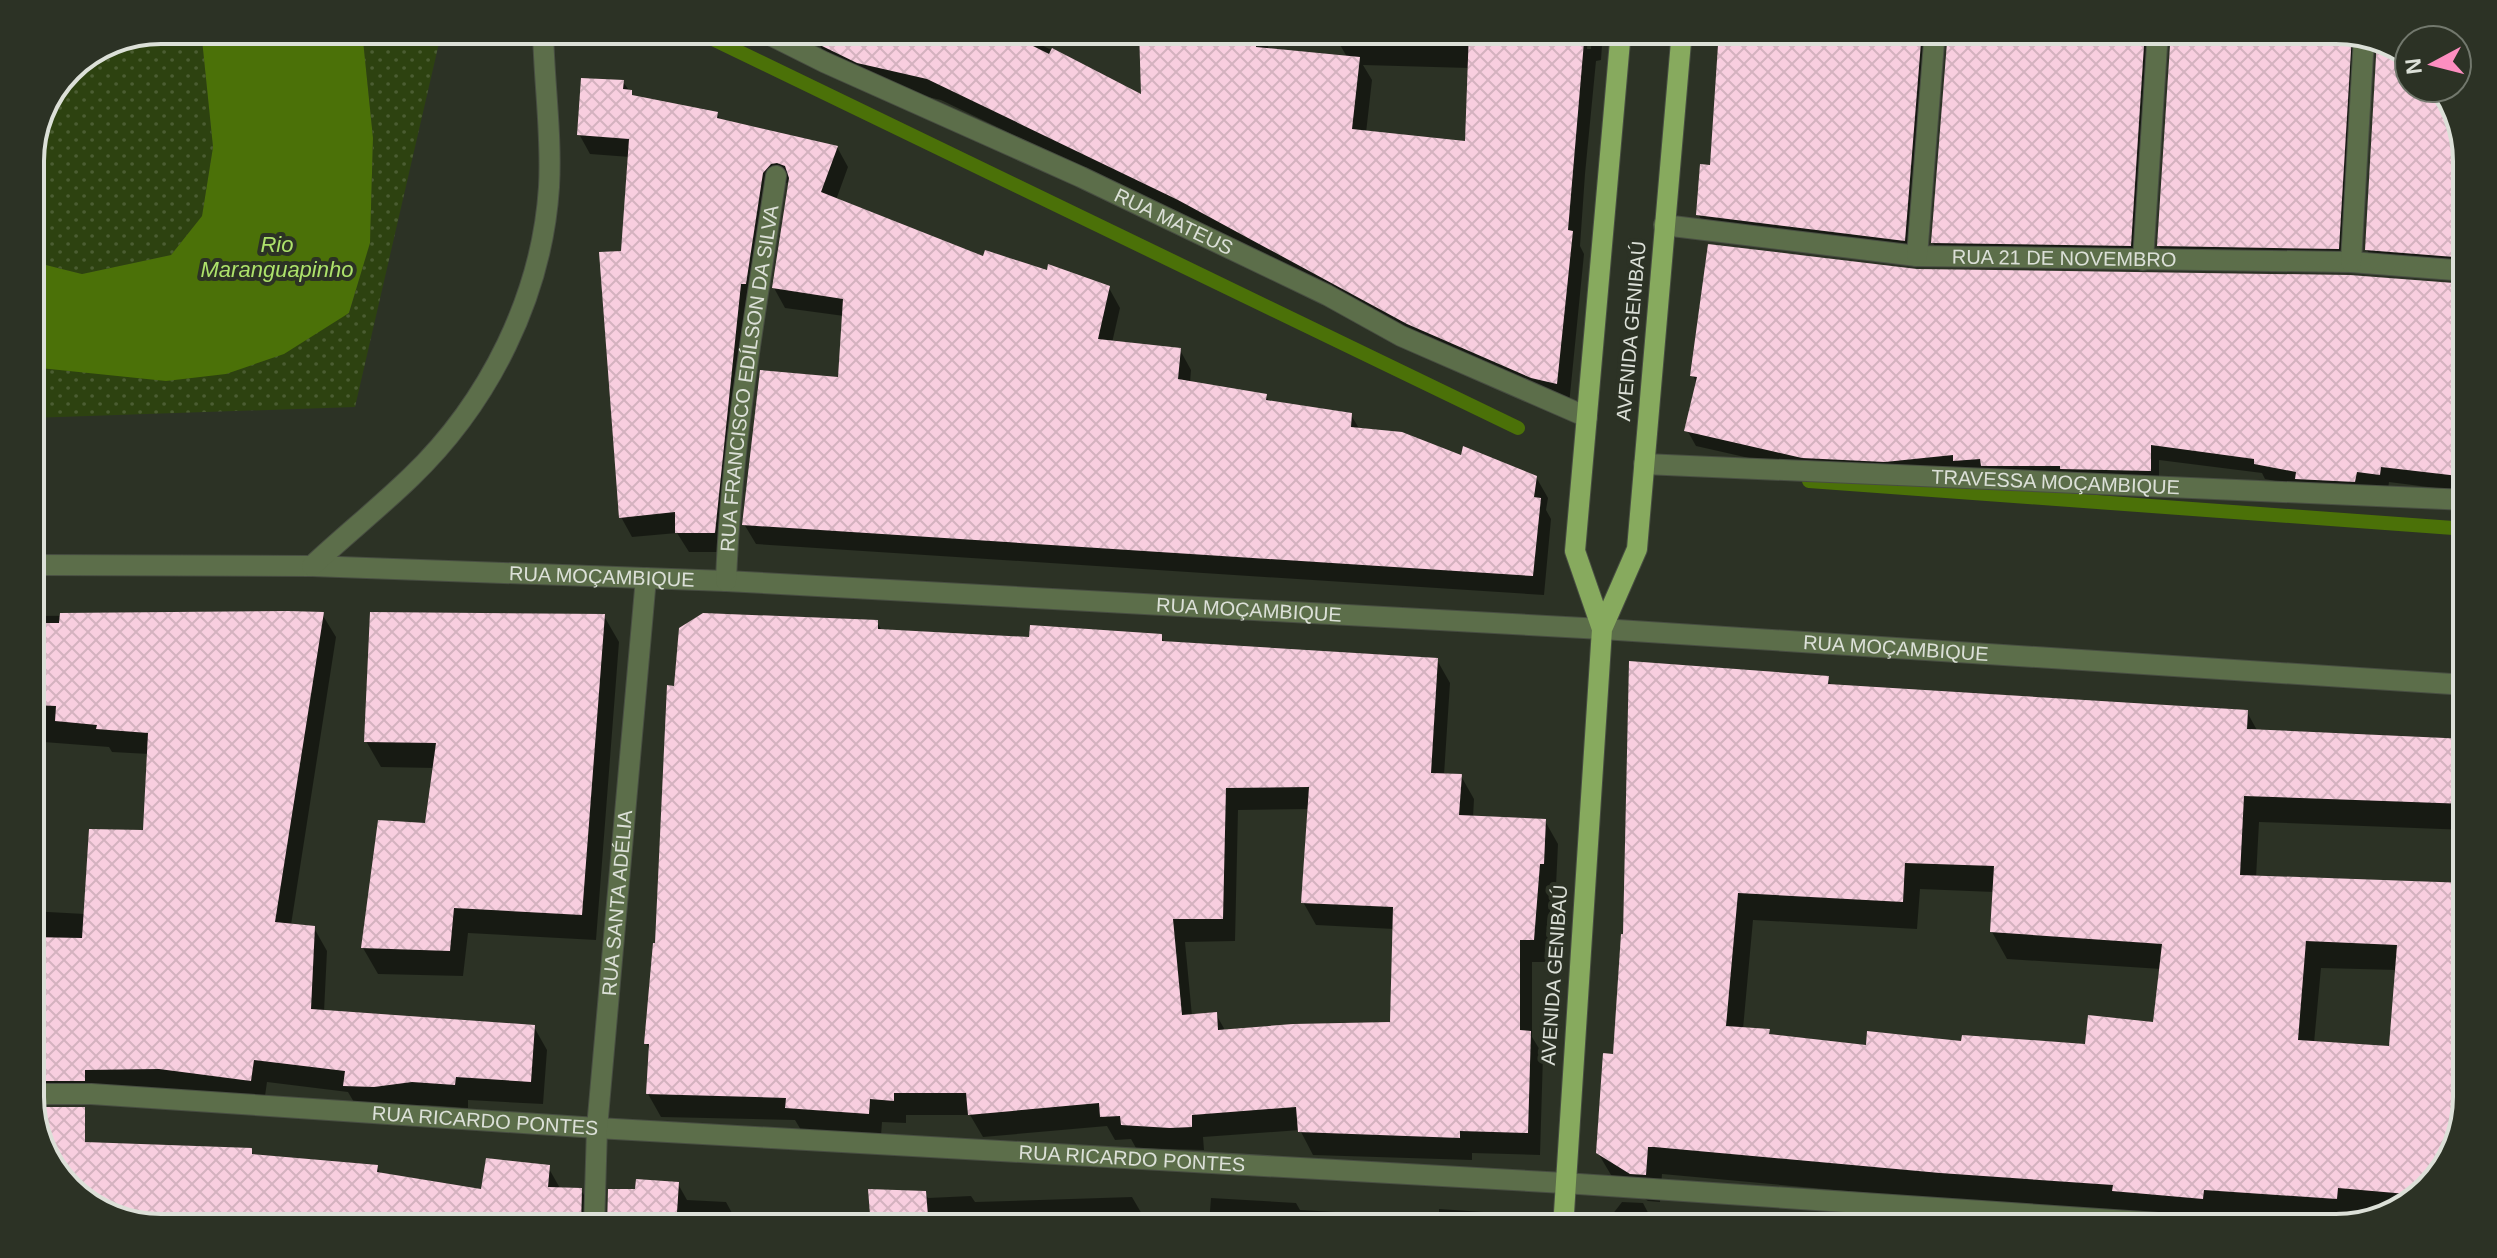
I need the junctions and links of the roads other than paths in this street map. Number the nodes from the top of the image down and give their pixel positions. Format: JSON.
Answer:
{"nodes":[{"id":1,"x":543,"y":44,"type":"edge"},
{"id":2,"x":790,"y":44,"type":"edge"},
{"id":3,"x":1620,"y":44,"type":"edge"},
{"id":4,"x":1681,"y":44,"type":"edge"},
{"id":5,"x":1934,"y":44,"type":"edge"},
{"id":6,"x":2157,"y":44,"type":"edge"},
{"id":7,"x":2363,"y":47,"type":"edge"},
{"id":8,"x":776,"y":176,"type":"dead end"},
{"id":9,"x":1664,"y":225,"type":"junction"},
{"id":10,"x":1917,"y":256,"type":"junction"},
{"id":11,"x":2143,"y":260,"type":"junction"},
{"id":12,"x":2351,"y":262,"type":"junction"},
{"id":13,"x":2453,"y":270,"type":"edge"},
{"id":14,"x":1587,"y":417,"type":"junction"},
{"id":15,"x":1644,"y":464,"type":"junction"},
{"id":16,"x":2453,"y":499,"type":"edge"},
{"id":17,"x":44,"y":565,"type":"edge"},
{"id":18,"x":312,"y":566,"type":"junction"},
{"id":19,"x":646,"y":578,"type":"junction"},
{"id":20,"x":726,"y":581,"type":"junction"},
{"id":21,"x":1602,"y":629,"type":"junction"},
{"id":22,"x":2453,"y":684,"type":"edge"},
{"id":23,"x":44,"y":1094,"type":"edge"},
{"id":24,"x":597,"y":1128,"type":"junction"},
{"id":25,"x":1564,"y":1183,"type":"junction"},
{"id":26,"x":594,"y":1214,"type":"edge"},
{"id":27,"x":1563,"y":1214,"type":"edge"},
{"id":28,"x":2025,"y":1214,"type":"edge"}],
"edges":[{"from":1,"to":18,"type":"street"},
{"from":2,"to":14,"type":"street","name":"RUA MATEUS"},
{"from":3,"to":14,"type":"main road","name":"AVENIDA GENIBAÚ"},
{"from":4,"to":9,"type":"main road","name":"AVENIDA GENIBAÚ"},
{"from":5,"to":10,"type":"street"},
{"from":6,"to":11,"type":"street"},
{"from":7,"to":12,"type":"street"},
{"from":8,"to":20,"type":"street","name":"RUA FRANCISCO EDÍLSON DA SILVA"},
{"from":9,"to":10,"type":"street","name":"RUA 21 DE NOVEMBRO"},
{"from":9,"to":15,"type":"main road","name":"AVENIDA GENIBAÚ"},
{"from":10,"to":11,"type":"street","name":"RUA 21 DE NOVEMBRO"},
{"from":11,"to":12,"type":"street","name":"RUA 21 DE NOVEMBRO"},
{"from":12,"to":13,"type":"street","name":"RUA 21 DE NOVEMBRO"},
{"from":14,"to":21,"type":"main road","name":"AVENIDA GENIBAÚ"},
{"from":15,"to":16,"type":"street","name":"TRAVESSA MOÇAMBIQUE"},
{"from":15,"to":21,"type":"main road","name":"AVENIDA GENIBAÚ"},
{"from":17,"to":18,"type":"street","name":"RUA MOÇAMBIQUE"},
{"from":18,"to":19,"type":"street","name":"RUA MOÇAMBIQUE"},
{"from":19,"to":20,"type":"street","name":"RUA MOÇAMBIQUE"},
{"from":19,"to":24,"type":"street","name":"RUA SANTA ADÉLIA"},
{"from":20,"to":21,"type":"street","name":"RUA MOÇAMBIQUE"},
{"from":21,"to":22,"type":"street","name":"RUA MOÇAMBIQUE"},
{"from":21,"to":25,"type":"main road","name":"AVENIDA GENIBAÚ"},
{"from":23,"to":24,"type":"street","name":"RUA RICARDO PONTES"},
{"from":24,"to":25,"type":"street","name":"RUA RICARDO PONTES"},
{"from":24,"to":26,"type":"street","name":"RUA SANTA ADÉLIA"},
{"from":25,"to":27,"type":"main road","name":"AVENIDA GENIBAÚ"},
{"from":25,"to":28,"type":"street","name":"RUA RICARDO PONTES"}]}
